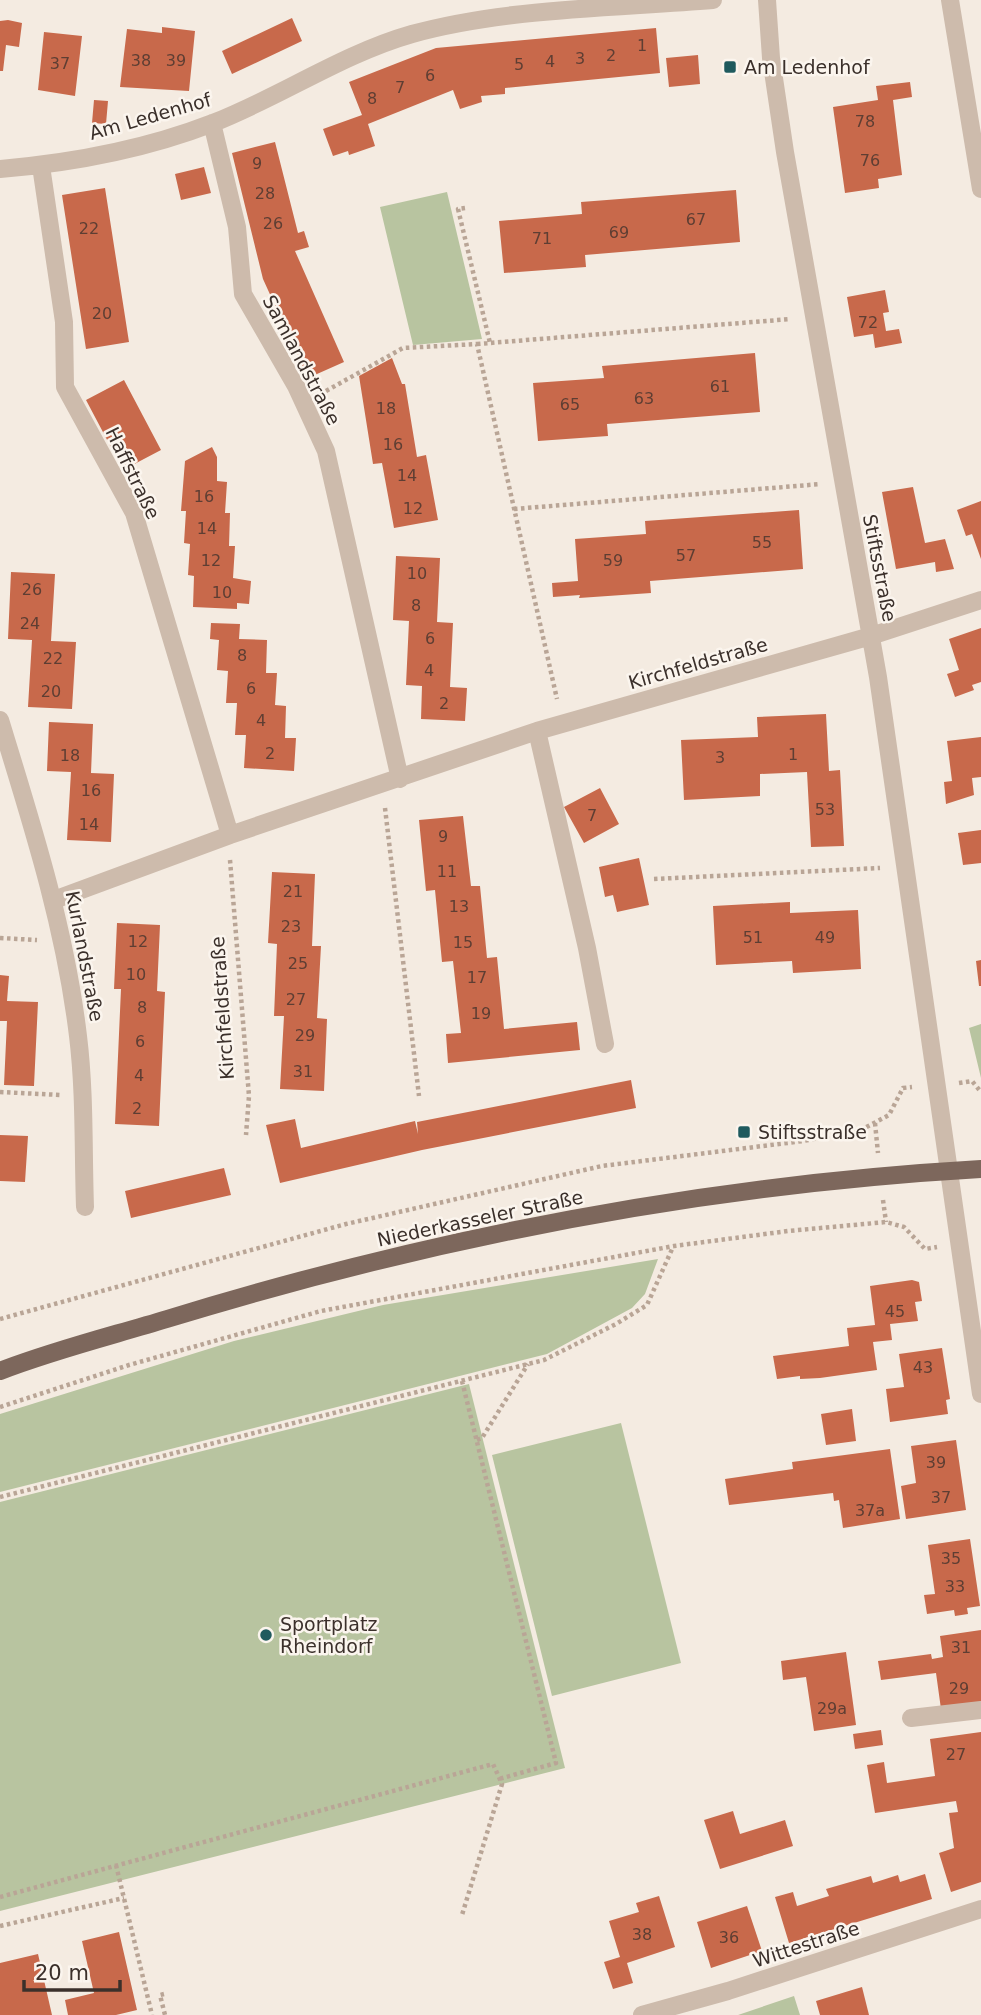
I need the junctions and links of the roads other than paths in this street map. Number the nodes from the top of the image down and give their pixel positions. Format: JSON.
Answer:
{"nodes":[{"id":1,"x":713,"y":0,"type":"edge"},
{"id":2,"x":766,"y":0,"type":"edge"},
{"id":3,"x":950,"y":0,"type":"edge"},
{"id":4,"x":552,"y":7,"type":"edge"},
{"id":5,"x":212,"y":123,"type":"junction"},
{"id":6,"x":41,"y":166,"type":"junction"},
{"id":7,"x":0,"y":169,"type":"edge"},
{"id":8,"x":981,"y":189,"type":"edge"},
{"id":9,"x":981,"y":600,"type":"edge"},
{"id":10,"x":871,"y":636,"type":"junction"},
{"id":11,"x":0,"y":720,"type":"edge"},
{"id":12,"x":537,"y":731,"type":"junction"},
{"id":13,"x":400,"y":779,"type":"junction"},
{"id":14,"x":227,"y":836,"type":"junction"},
{"id":15,"x":54,"y":900,"type":"junction"},
{"id":16,"x":605,"y":1044,"type":"dead end"},
{"id":17,"x":981,"y":1169,"type":"edge"},
{"id":18,"x":950,"y":1171,"type":"junction"},
{"id":19,"x":85,"y":1207,"type":"dead end"},
{"id":20,"x":974,"y":1300,"type":"edge"},
{"id":21,"x":0,"y":1371,"type":"edge"},
{"id":22,"x":981,"y":1394,"type":"edge"},
{"id":23,"x":981,"y":1710,"type":"edge"},
{"id":24,"x":911,"y":1718,"type":"dead end"},
{"id":25,"x":981,"y":1909,"type":"edge"},
{"id":26,"x":642,"y":2015,"type":"edge"}],
"edges":[{"from":1,"to":4,"type":"street","name":"Am Ledenhof"},
{"from":2,"to":10,"type":"street","name":"Stiftsstraße"},
{"from":3,"to":8,"type":"street"},
{"from":4,"to":5,"type":"street","name":"Am Ledenhof"},
{"from":5,"to":6,"type":"street","name":"Am Ledenhof"},
{"from":5,"to":13,"type":"street","name":"Samlandstraße"},
{"from":6,"to":7,"type":"street","name":"Am Ledenhof"},
{"from":6,"to":14,"type":"street","name":"Haffstraße"},
{"from":9,"to":10,"type":"street","name":"Kirchfeldstraße"},
{"from":10,"to":12,"type":"street","name":"Kirchfeldstraße"},
{"from":10,"to":18,"type":"street","name":"Stiftsstraße"},
{"from":11,"to":15,"type":"street","name":"Kurlandstraße"},
{"from":12,"to":13,"type":"street","name":"Kirchfeldstraße"},
{"from":12,"to":16,"type":"street"},
{"from":13,"to":14,"type":"street","name":"Kirchfeldstraße"},
{"from":14,"to":15,"type":"street","name":"Kirchfeldstraße"},
{"from":15,"to":19,"type":"street","name":"Kurlandstraße"},
{"from":17,"to":18,"type":"main road","name":"Niederkasseler Straße"},
{"from":18,"to":20,"type":"street","name":"Stiftsstraße"},
{"from":18,"to":21,"type":"main road","name":"Niederkasseler Straße"},
{"from":20,"to":22,"type":"street","name":"Stiftsstraße"},
{"from":23,"to":24,"type":"street"},
{"from":25,"to":26,"type":"street","name":"Wittestraße"}]}
